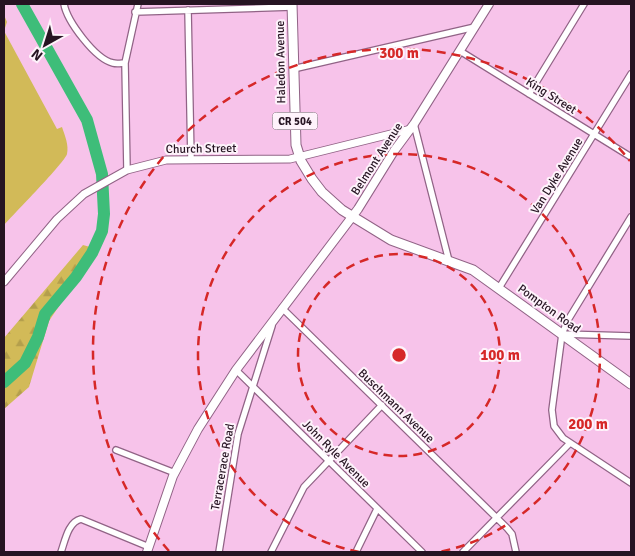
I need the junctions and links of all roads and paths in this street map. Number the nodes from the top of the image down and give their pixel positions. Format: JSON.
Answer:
{"nodes":[{"id":1,"x":64,"y":4,"type":"edge"},
{"id":2,"x":138,"y":4,"type":"edge"},
{"id":3,"x":489,"y":4,"type":"edge"},
{"id":4,"x":584,"y":4,"type":"edge"},
{"id":5,"x":292,"y":6,"type":"edge"},
{"id":6,"x":188,"y":10,"type":"junction"},
{"id":7,"x":135,"y":12,"type":"junction"},
{"id":8,"x":475,"y":27,"type":"junction"},
{"id":9,"x":460,"y":51,"type":"junction"},
{"id":10,"x":125,"y":63,"type":"junction"},
{"id":11,"x":294,"y":69,"type":"junction"},
{"id":12,"x":631,"y":74,"type":"edge"},
{"id":13,"x":528,"y":94,"type":"junction"},
{"id":14,"x":413,"y":126,"type":"junction"},
{"id":15,"x":594,"y":134,"type":"junction"},
{"id":16,"x":299,"y":157,"type":"junction"},
{"id":17,"x":631,"y":157,"type":"edge"},
{"id":18,"x":192,"y":160,"type":"junction"},
{"id":19,"x":127,"y":170,"type":"junction"},
{"id":20,"x":352,"y":217,"type":"junction"},
{"id":21,"x":631,"y":218,"type":"edge"},
{"id":22,"x":449,"y":261,"type":"junction"},
{"id":23,"x":4,"y":282,"type":"edge"},
{"id":24,"x":499,"y":288,"type":"junction"},
{"id":25,"x":282,"y":308,"type":"junction"},
{"id":26,"x":274,"y":320,"type":"junction"},
{"id":27,"x":562,"y":334,"type":"junction"},
{"id":28,"x":631,"y":336,"type":"edge"},
{"id":29,"x":236,"y":370,"type":"junction"},
{"id":30,"x":631,"y":384,"type":"edge"},
{"id":31,"x":253,"y":386,"type":"junction"},
{"id":32,"x":382,"y":406,"type":"junction"},
{"id":33,"x":570,"y":442,"type":"junction"},
{"id":34,"x":116,"y":450,"type":"dead end"},
{"id":35,"x":328,"y":460,"type":"junction"},
{"id":36,"x":175,"y":473,"type":"junction"},
{"id":37,"x":631,"y":483,"type":"edge"},
{"id":38,"x":377,"y":509,"type":"junction"},
{"id":39,"x":496,"y":518,"type":"junction"},
{"id":40,"x":148,"y":549,"type":"edge"},
{"id":41,"x":61,"y":552,"type":"edge"},
{"id":42,"x":219,"y":552,"type":"edge"},
{"id":43,"x":271,"y":552,"type":"edge"},
{"id":44,"x":356,"y":552,"type":"edge"},
{"id":45,"x":422,"y":552,"type":"edge"},
{"id":46,"x":463,"y":552,"type":"edge"},
{"id":47,"x":516,"y":552,"type":"edge"}],
"edges":[{"from":1,"to":10,"type":"street"},
{"from":2,"to":7,"type":"street"},
{"from":3,"to":8,"type":"main road","name":"Belmont Avenue"},
{"from":4,"to":13,"type":"street"},
{"from":5,"to":6,"type":"street"},
{"from":5,"to":11,"type":"main road","name":"Haledon Avenue","number":"CR 504"},
{"from":6,"to":7,"type":"street"},
{"from":6,"to":18,"type":"street"},
{"from":7,"to":10,"type":"street"},
{"from":8,"to":9,"type":"main road","name":"Belmont Avenue"},
{"from":8,"to":11,"type":"street"},
{"from":9,"to":13,"type":"street","name":"King Street"},
{"from":9,"to":14,"type":"main road","name":"Belmont Avenue"},
{"from":10,"to":19,"type":"street"},
{"from":11,"to":16,"type":"main road","name":"Haledon Avenue","number":"CR 504"},
{"from":12,"to":15,"type":"street","name":"Van Dyke Avenue"},
{"from":13,"to":15,"type":"street","name":"King Street"},
{"from":14,"to":16,"type":"street","name":"Church Street"},
{"from":14,"to":20,"type":"main road","name":"Belmont Avenue"},
{"from":14,"to":22,"type":"street"},
{"from":15,"to":17,"type":"street","name":"King Street"},
{"from":15,"to":24,"type":"street","name":"Van Dyke Avenue"},
{"from":16,"to":18,"type":"street","name":"Church Street"},
{"from":16,"to":20,"type":"main road","name":"Haledon Avenue","number":"CR 504"},
{"from":18,"to":19,"type":"street","name":"Church Street"},
{"from":19,"to":23,"type":"street","name":"Church Street"},
{"from":20,"to":22,"type":"main road","number":"CR 504"},
{"from":20,"to":25,"type":"main road","name":"Belmont Avenue"},
{"from":21,"to":27,"type":"street"},
{"from":22,"to":24,"type":"main road","name":"Pompton Road","number":"CR 504"},
{"from":24,"to":27,"type":"main road","name":"Pompton Road","number":"CR 504"},
{"from":25,"to":26,"type":"main road","name":"Belmont Avenue"},
{"from":25,"to":32,"type":"street","name":"Buschmann Avenue"},
{"from":26,"to":29,"type":"main road","name":"Belmont Avenue"},
{"from":26,"to":31,"type":"street","name":"Belmont Avenue"},
{"from":27,"to":28,"type":"street"},
{"from":27,"to":30,"type":"main road","name":"Pompton Road","number":"CR 504"},
{"from":27,"to":33,"type":"street"},
{"from":29,"to":31,"type":"street","name":"John Ryle Avenue"},
{"from":29,"to":36,"type":"main road","name":"Belmont Avenue"},
{"from":31,"to":35,"type":"street","name":"John Ryle Avenue"},
{"from":31,"to":42,"type":"street","name":"Terracerace Road"},
{"from":32,"to":35,"type":"street"},
{"from":32,"to":39,"type":"street","name":"Buschmann Avenue"},
{"from":33,"to":37,"type":"street"},
{"from":33,"to":39,"type":"street"},
{"from":34,"to":36,"type":"street"},
{"from":35,"to":38,"type":"street","name":"John Ryle Avenue"},
{"from":35,"to":43,"type":"street"},
{"from":36,"to":40,"type":"main road","name":"Belmont Avenue"},
{"from":38,"to":44,"type":"street"},
{"from":38,"to":45,"type":"street","name":"John Ryle Avenue"},
{"from":39,"to":46,"type":"street"},
{"from":39,"to":47,"type":"street","name":"Buschmann Avenue"},
{"from":40,"to":41,"type":"street"}]}
